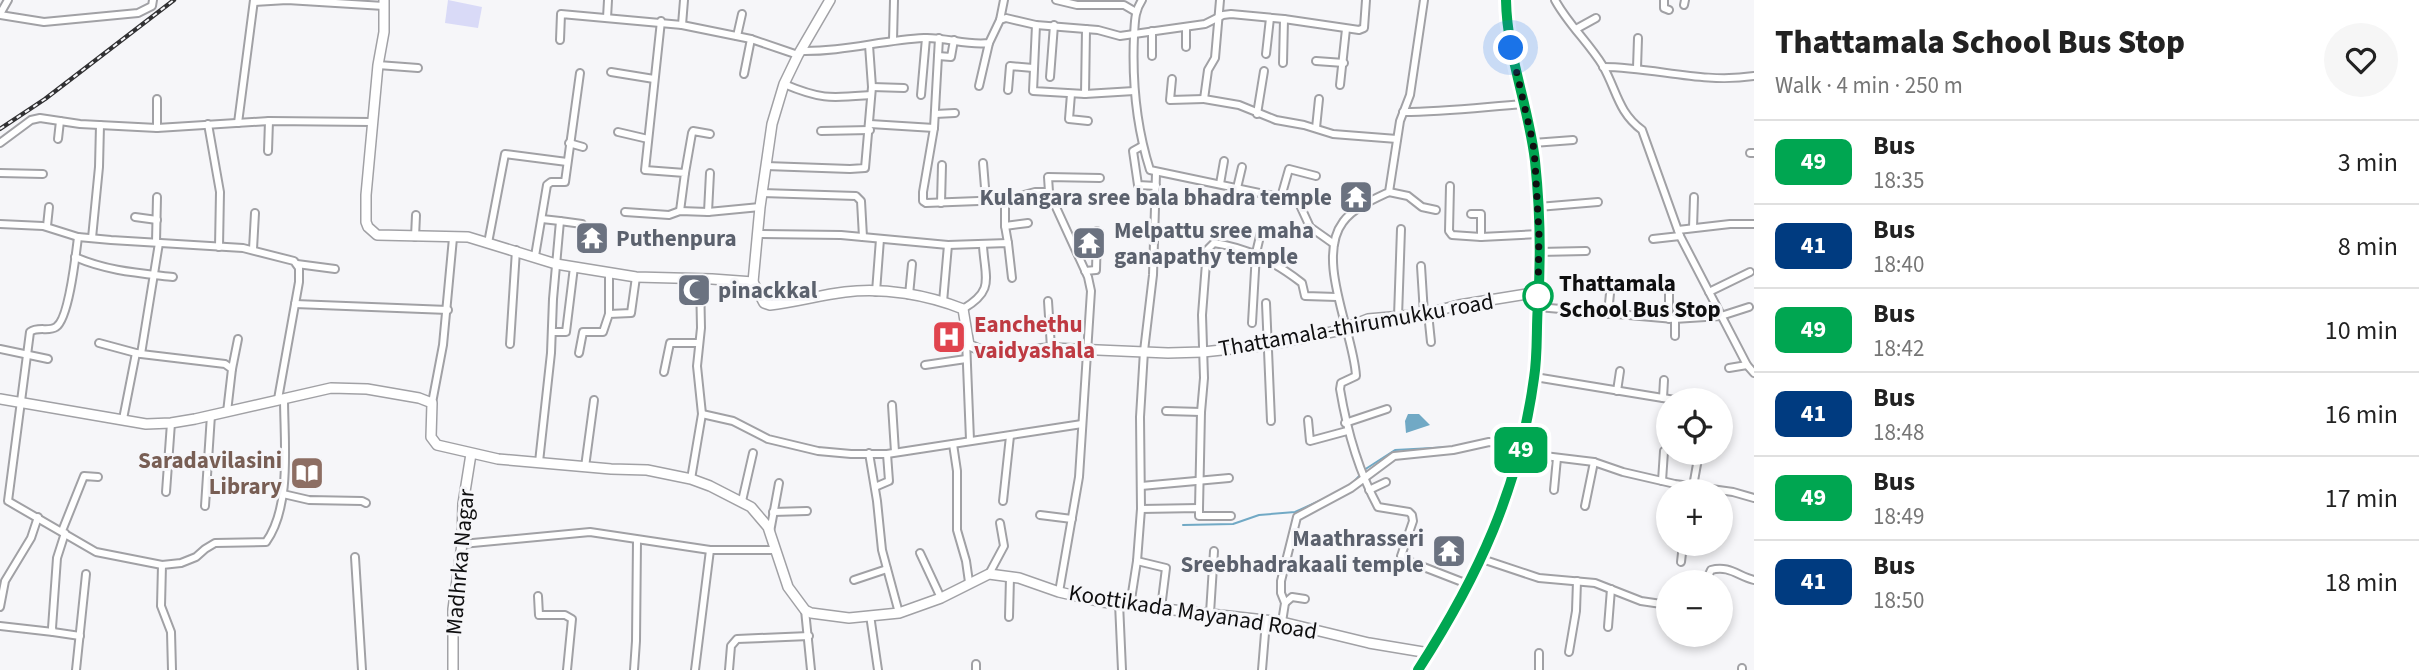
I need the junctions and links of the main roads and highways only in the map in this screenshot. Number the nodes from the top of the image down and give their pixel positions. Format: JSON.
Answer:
{"nodes":[{"id":1,"x":1506,"y":0,"type":"edge"},
{"id":2,"x":1418,"y":670,"type":"edge"}],
"edges":[{"from":1,"to":2,"type":"main road"}]}
